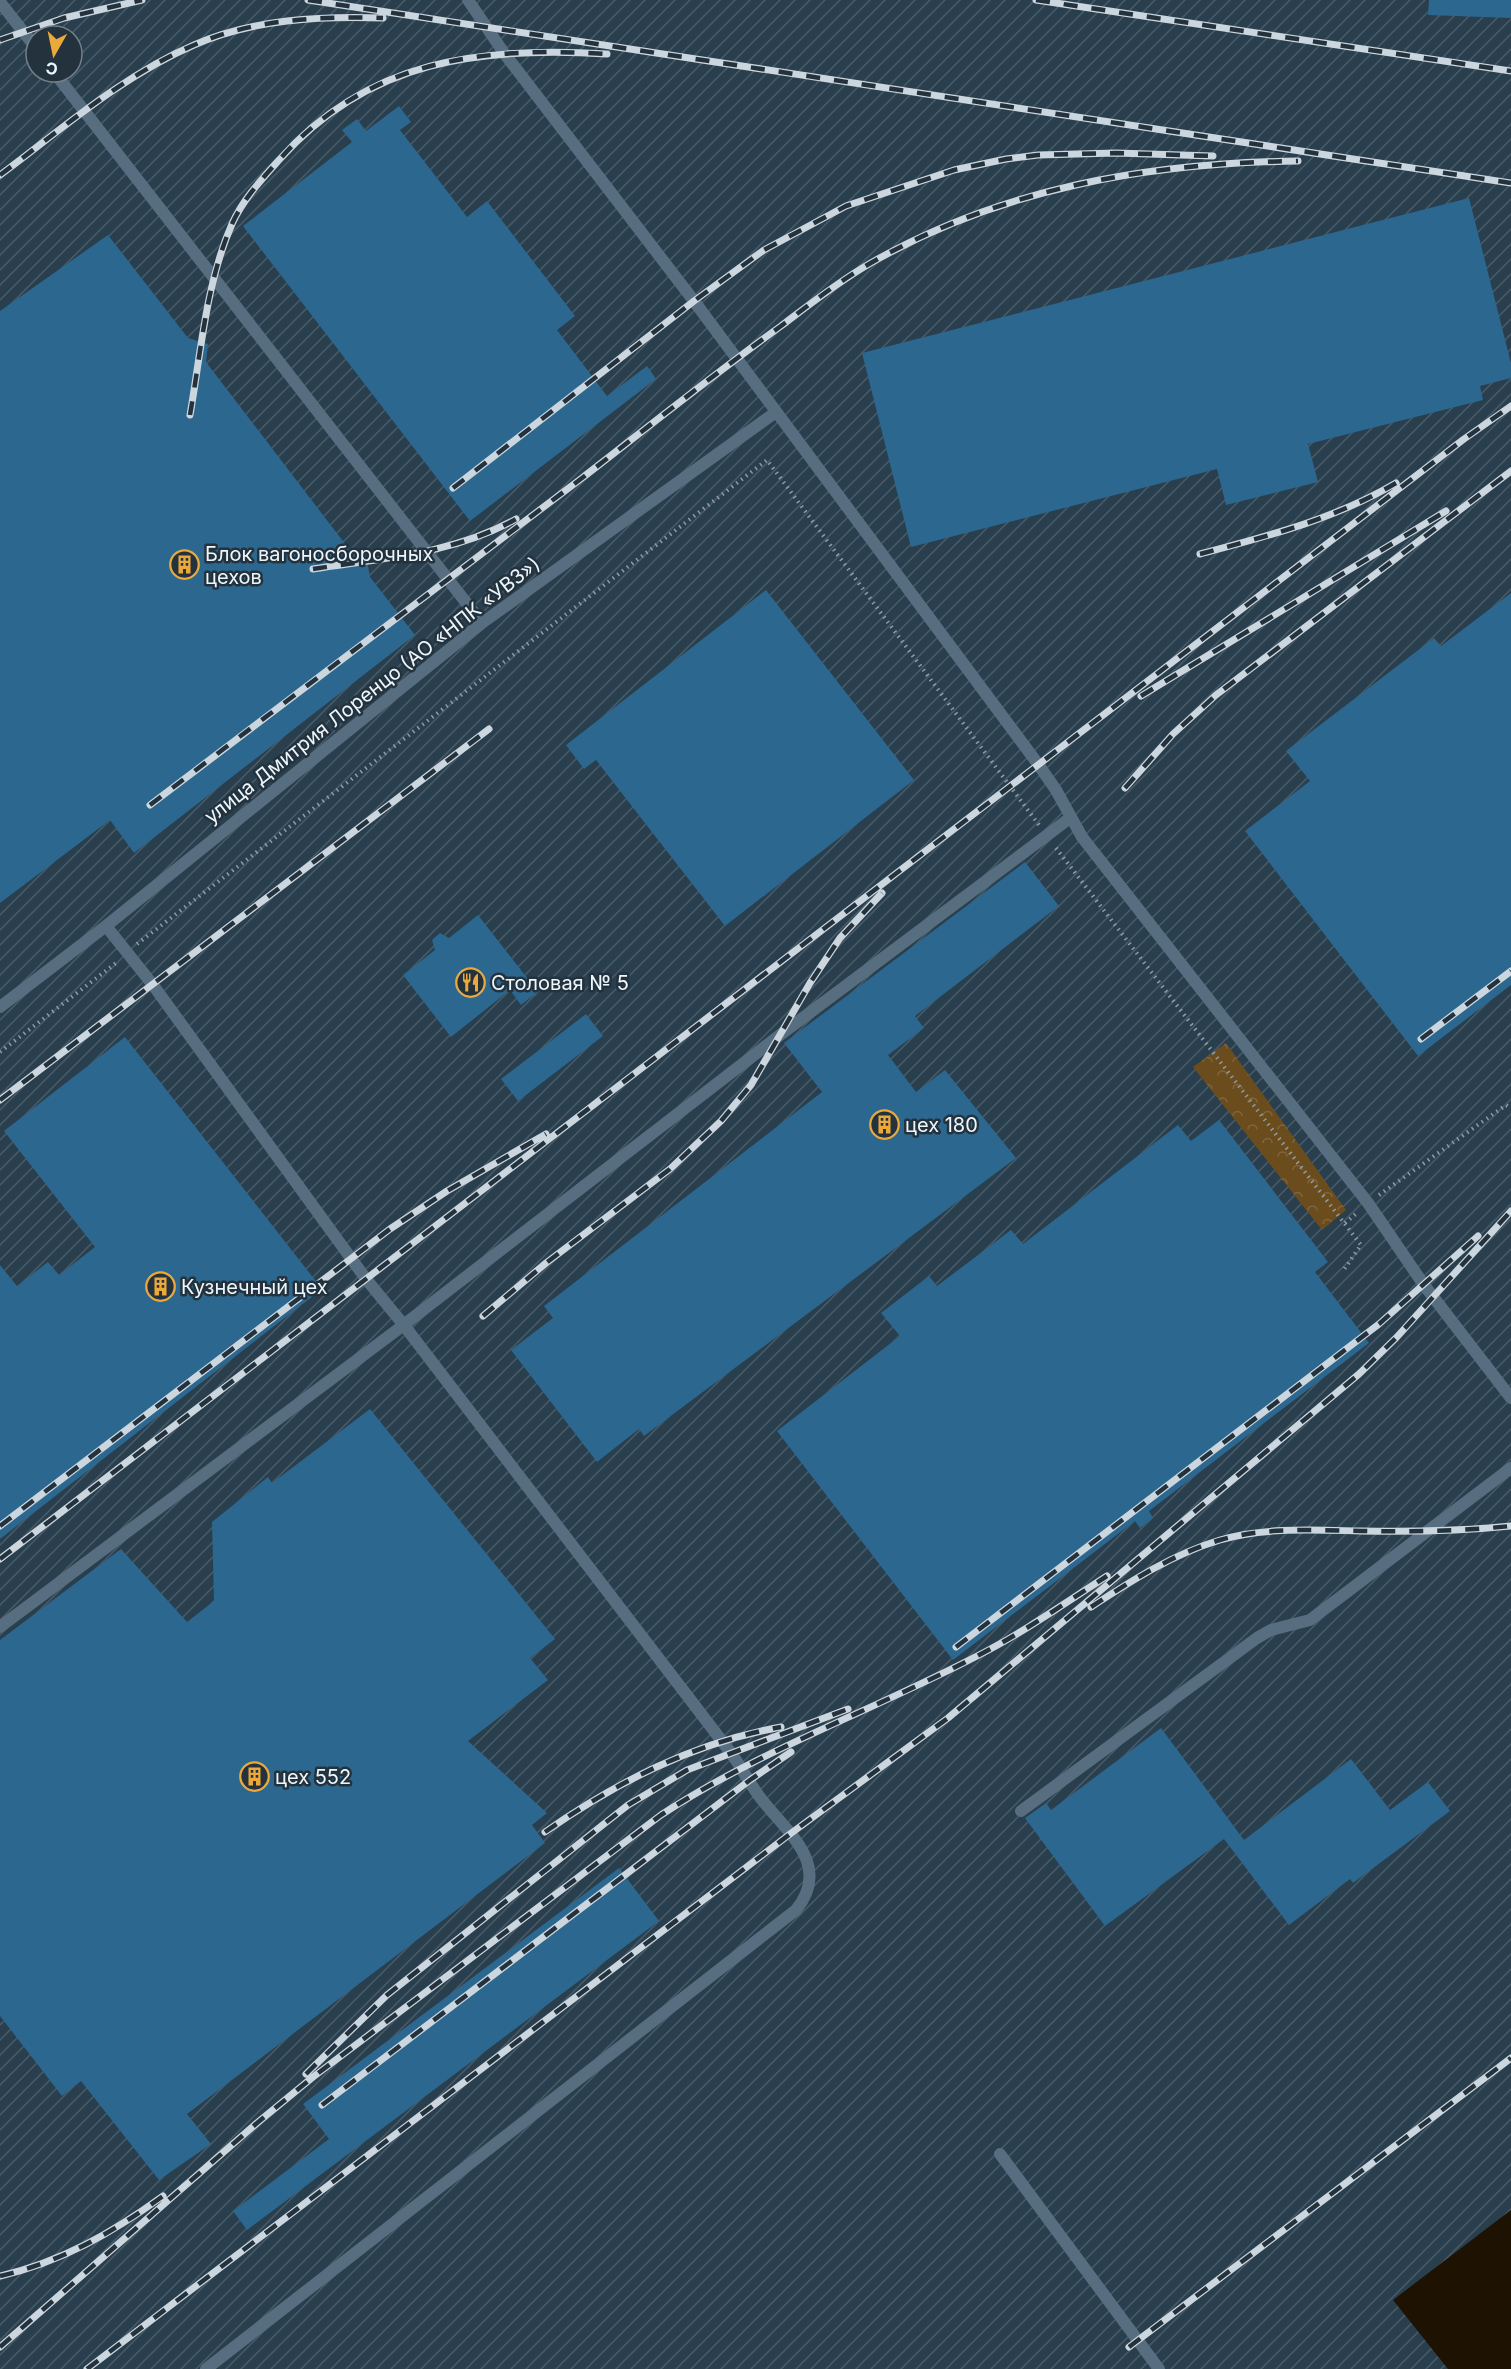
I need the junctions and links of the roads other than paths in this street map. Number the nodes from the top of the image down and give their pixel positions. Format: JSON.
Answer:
{"nodes":[{"id":1,"x":468,"y":0,"type":"edge"},
{"id":2,"x":0,"y":2,"type":"edge"},
{"id":3,"x":24,"y":33,"type":"edge"},
{"id":4,"x":63,"y":84,"type":"edge"},
{"id":5,"x":776,"y":412,"type":"junction"},
{"id":6,"x":482,"y":623,"type":"junction"},
{"id":7,"x":1070,"y":819,"type":"junction"},
{"id":8,"x":106,"y":926,"type":"junction"},
{"id":9,"x":0,"y":1007,"type":"edge"},
{"id":10,"x":403,"y":1324,"type":"junction"},
{"id":11,"x":1511,"y":1398,"type":"edge"},
{"id":12,"x":1511,"y":1468,"type":"edge"},
{"id":13,"x":0,"y":1627,"type":"edge"},
{"id":14,"x":1021,"y":1811,"type":"dead end"},
{"id":15,"x":1000,"y":2154,"type":"dead end"},
{"id":16,"x":206,"y":2369,"type":"edge"},
{"id":17,"x":1159,"y":2369,"type":"edge"}],
"edges":[{"from":1,"to":5,"type":"lane"},
{"from":2,"to":3,"type":"lane"},
{"from":4,"to":6,"type":"lane"},
{"from":5,"to":6,"type":"lane","name":"улица Дмитрия Лоренцо (АО «НПК «УВЗ»)"},
{"from":5,"to":7,"type":"lane"},
{"from":6,"to":8,"type":"lane","name":"улица Дмитрия Лоренцо (АО «НПК «УВЗ»)"},
{"from":7,"to":10,"type":"lane"},
{"from":7,"to":11,"type":"lane"},
{"from":8,"to":9,"type":"lane","name":"улица Дмитрия Лоренцо (АО «НПК «УВЗ»)"},
{"from":8,"to":10,"type":"lane"},
{"from":10,"to":13,"type":"lane"},
{"from":10,"to":16,"type":"lane"},
{"from":12,"to":14,"type":"lane"},
{"from":15,"to":17,"type":"lane"}]}
